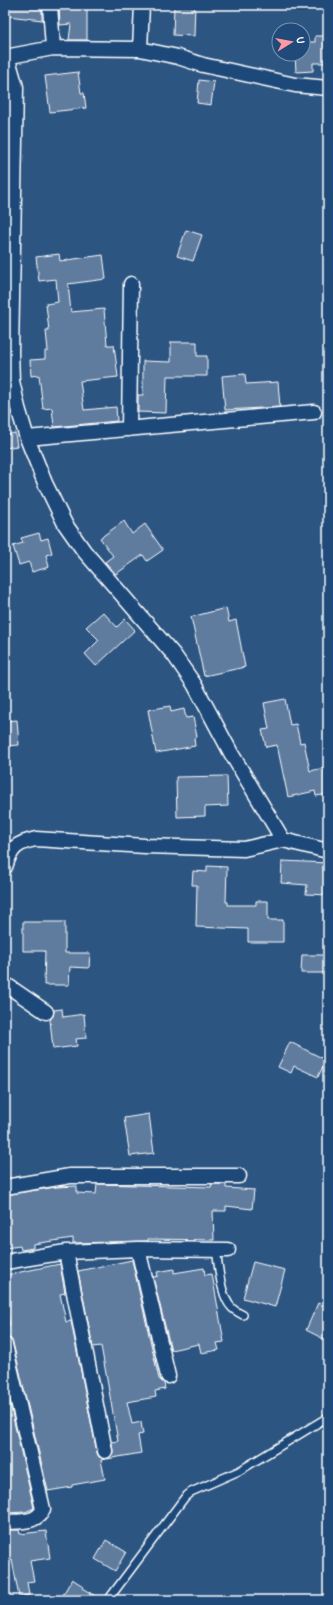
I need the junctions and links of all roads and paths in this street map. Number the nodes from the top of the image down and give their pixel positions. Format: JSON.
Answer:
{"nodes":[{"id":1,"x":50,"y":5,"type":"edge"},
{"id":2,"x":142,"y":5,"type":"edge"},
{"id":3,"x":53,"y":48,"type":"junction"},
{"id":4,"x":140,"y":49,"type":"junction"},
{"id":5,"x":5,"y":58,"type":"edge"},
{"id":6,"x":328,"y":88,"type":"edge"},
{"id":7,"x":131,"y":284,"type":"dead end"},
{"id":8,"x":314,"y":412,"type":"dead end"},
{"id":9,"x":129,"y":429,"type":"junction"},
{"id":10,"x":27,"y":438,"type":"junction"},
{"id":11,"x":283,"y":840,"type":"junction"},
{"id":12,"x":328,"y":851,"type":"edge"},
{"id":13,"x":5,"y":867,"type":"edge"},
{"id":14,"x":5,"y":984,"type":"edge"},
{"id":15,"x":46,"y":1012,"type":"dead end"},
{"id":16,"x":239,"y":1176,"type":"dead end"},
{"id":17,"x":5,"y":1187,"type":"edge"},
{"id":18,"x":138,"y":1249,"type":"junction"},
{"id":19,"x":222,"y":1250,"type":"joint"},
{"id":20,"x":66,"y":1252,"type":"junction"},
{"id":21,"x":5,"y":1262,"type":"edge"},
{"id":22,"x":243,"y":1315,"type":"dead end"},
{"id":23,"x":5,"y":1345,"type":"edge"},
{"id":24,"x":168,"y":1376,"type":"dead end"},
{"id":25,"x":328,"y":1417,"type":"edge"},
{"id":26,"x":105,"y":1451,"type":"dead end"},
{"id":27,"x":5,"y":1522,"type":"edge"},
{"id":28,"x":108,"y":1600,"type":"edge"}],
"edges":[{"from":1,"to":3,"type":"street"},
{"from":2,"to":4,"type":"street"},
{"from":3,"to":4,"type":"street"},
{"from":3,"to":5,"type":"street"},
{"from":4,"to":6,"type":"street"},
{"from":5,"to":10,"type":"street"},
{"from":7,"to":9,"type":"street"},
{"from":8,"to":9,"type":"street"},
{"from":9,"to":10,"type":"street"},
{"from":10,"to":11,"type":"street"},
{"from":11,"to":12,"type":"street"},
{"from":11,"to":13,"type":"street"},
{"from":14,"to":15,"type":"street"},
{"from":16,"to":17,"type":"street"},
{"from":18,"to":19,"type":"street"},
{"from":18,"to":20,"type":"street"},
{"from":18,"to":24,"type":"street"},
{"from":19,"to":22,"type":"lane"},
{"from":20,"to":21,"type":"street"},
{"from":20,"to":26,"type":"street"},
{"from":23,"to":27,"type":"street"},
{"from":25,"to":28,"type":"lane"}]}
